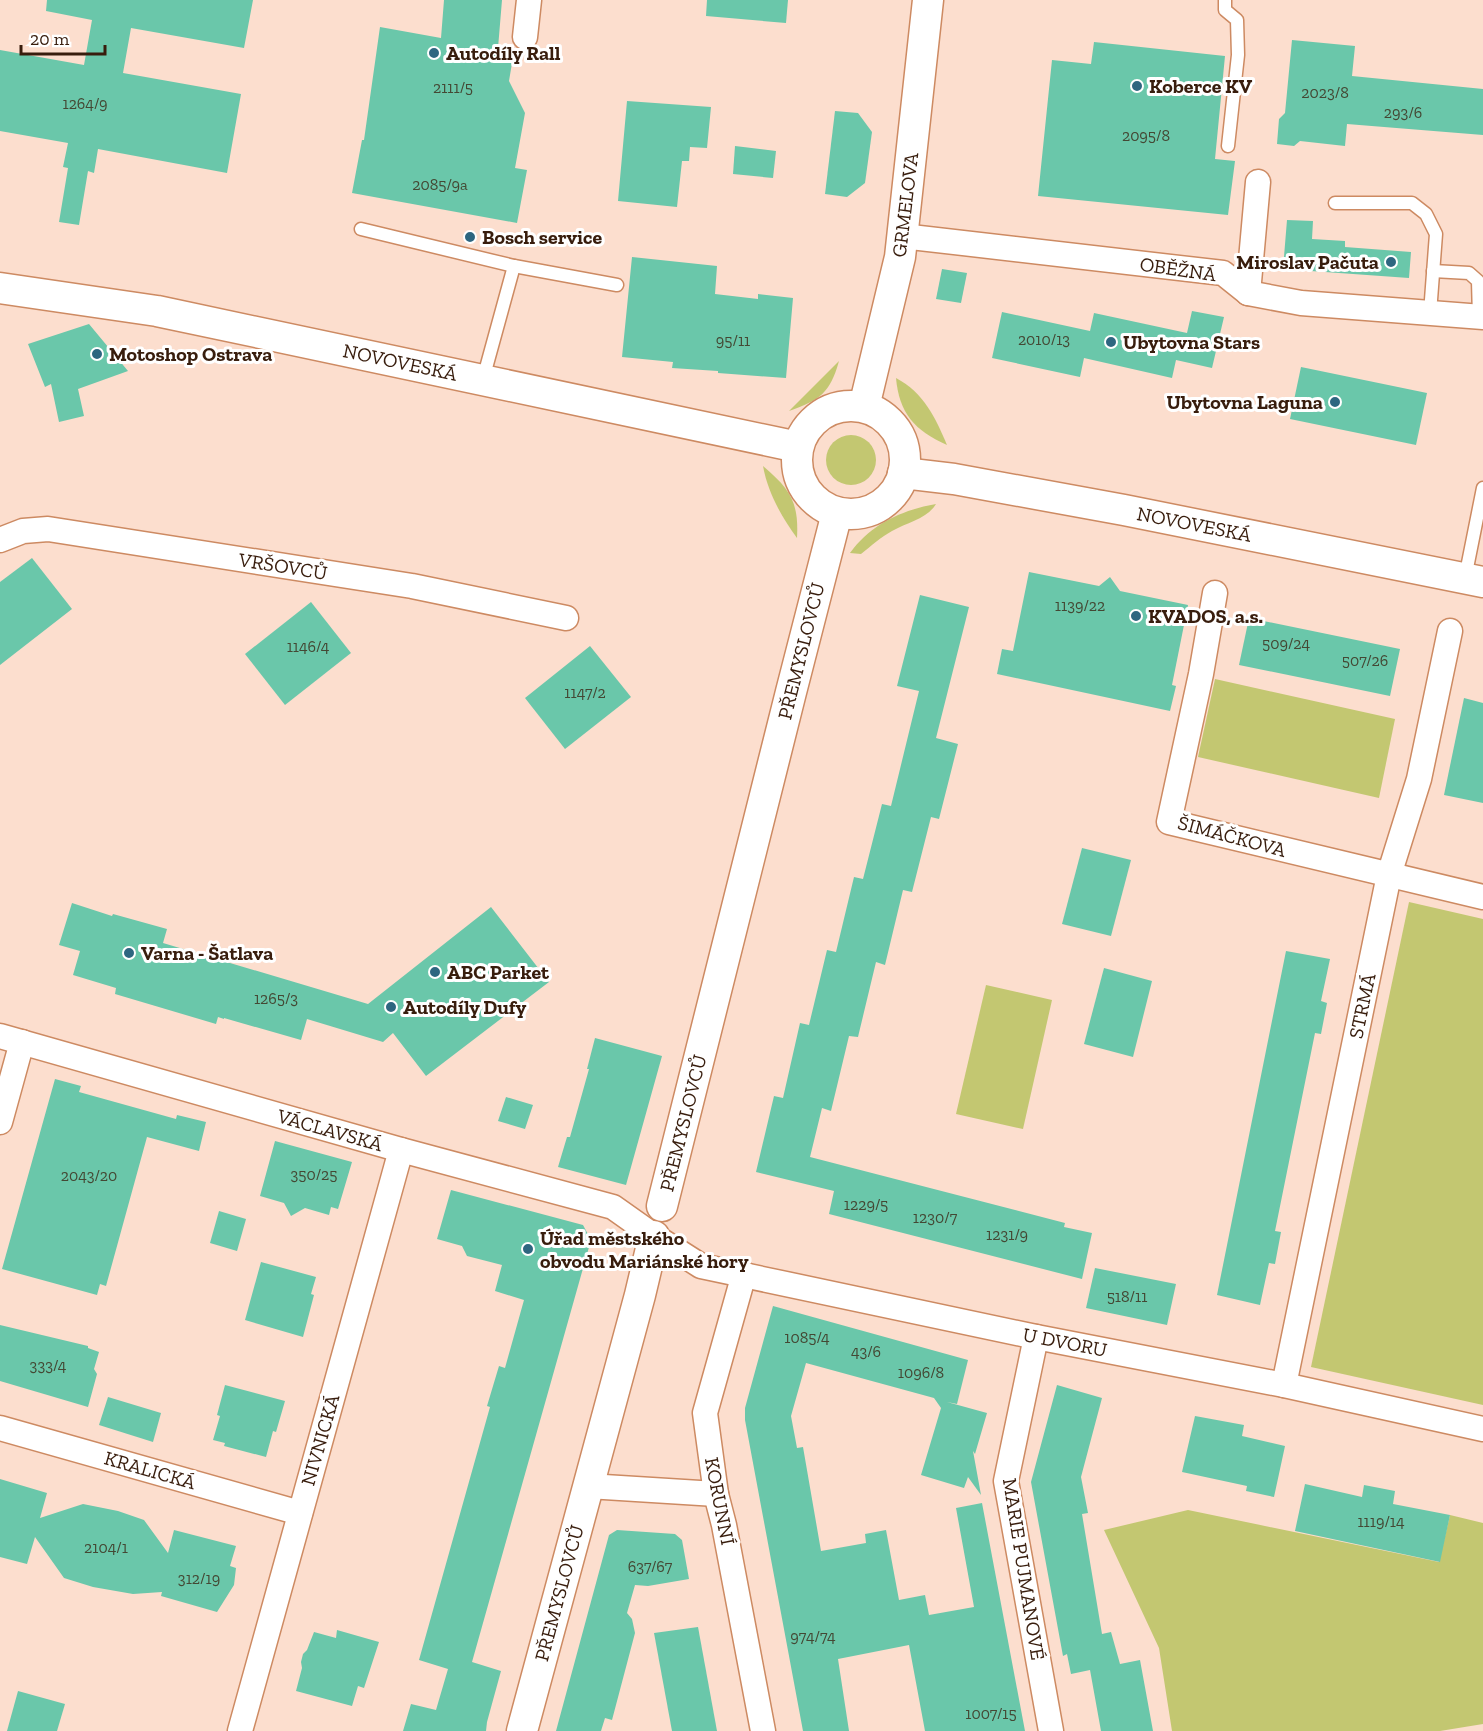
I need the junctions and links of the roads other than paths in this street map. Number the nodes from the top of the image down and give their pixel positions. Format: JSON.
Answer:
{"nodes":[{"id":1,"x":529,"y":0,"type":"edge"},
{"id":2,"x":927,"y":0,"type":"edge"},
{"id":3,"x":1225,"y":0,"type":"edge"},
{"id":4,"x":525,"y":37,"type":"dead end"},
{"id":5,"x":1228,"y":146,"type":"dead end"},
{"id":6,"x":1258,"y":182,"type":"dead end"},
{"id":7,"x":1335,"y":203,"type":"dead end"},
{"id":8,"x":361,"y":229,"type":"dead end"},
{"id":9,"x":902,"y":236,"type":"junction"},
{"id":10,"x":514,"y":266,"type":"junction"},
{"id":11,"x":1433,"y":271,"type":"junction"},
{"id":12,"x":617,"y":285,"type":"dead end"},
{"id":13,"x":0,"y":288,"type":"edge"},
{"id":14,"x":1248,"y":293,"type":"junction"},
{"id":15,"x":1430,"y":313,"type":"junction"},
{"id":16,"x":1481,"y":317,"type":"edge"},
{"id":17,"x":483,"y":379,"type":"junction"},
{"id":18,"x":864,"y":407,"type":"junction"},
{"id":19,"x":798,"y":447,"type":"junction"},
{"id":20,"x":903,"y":473,"type":"junction"},
{"id":21,"x":1483,"y":488,"type":"edge"},
{"id":22,"x":837,"y":513,"type":"junction"},
{"id":23,"x":0,"y":540,"type":"edge"},
{"id":24,"x":1474,"y":580,"type":"edge"},
{"id":25,"x":1215,"y":593,"type":"dead end"},
{"id":26,"x":566,"y":618,"type":"dead end"},
{"id":27,"x":1450,"y":631,"type":"dead end"},
{"id":28,"x":1389,"y":875,"type":"junction"},
{"id":29,"x":1483,"y":897,"type":"edge"},
{"id":30,"x":11,"y":1039,"type":"edge"},
{"id":31,"x":0,"y":1122,"type":"edge"},
{"id":32,"x":401,"y":1150,"type":"junction"},
{"id":33,"x":662,"y":1206,"type":"joint"},
{"id":34,"x":654,"y":1236,"type":"junction"},
{"id":35,"x":744,"y":1274,"type":"junction"},
{"id":36,"x":1036,"y":1337,"type":"junction"},
{"id":37,"x":1284,"y":1385,"type":"junction"},
{"id":38,"x":0,"y":1428,"type":"edge"},
{"id":39,"x":1483,"y":1429,"type":"edge"},
{"id":40,"x":588,"y":1486,"type":"junction"},
{"id":41,"x":716,"y":1494,"type":"junction"},
{"id":42,"x":300,"y":1513,"type":"junction"},
{"id":43,"x":240,"y":1731,"type":"edge"},
{"id":44,"x":522,"y":1731,"type":"edge"},
{"id":45,"x":763,"y":1731,"type":"edge"},
{"id":46,"x":1051,"y":1731,"type":"edge"}],
"edges":[{"from":1,"to":4,"type":"street"},
{"from":2,"to":9,"type":"street","name":"GRMELOVA"},
{"from":3,"to":5,"type":"lane"},
{"from":6,"to":14,"type":"street"},
{"from":7,"to":11,"type":"lane"},
{"from":8,"to":10,"type":"lane"},
{"from":9,"to":14,"type":"street","name":"OBĚŽNÁ"},
{"from":9,"to":18,"type":"street","name":"GRMELOVA"},
{"from":10,"to":12,"type":"lane"},
{"from":10,"to":17,"type":"lane"},
{"from":11,"to":15,"type":"lane"},
{"from":11,"to":16,"type":"lane"},
{"from":13,"to":17,"type":"street","name":"NOVOVESKÁ"},
{"from":14,"to":15,"type":"street","name":"OBĚŽNÁ"},
{"from":15,"to":16,"type":"street","name":"OBĚŽNÁ"},
{"from":17,"to":19,"type":"street","name":"NOVOVESKÁ"},
{"from":18,"to":19,"type":"street"},
{"from":18,"to":20,"type":"street"},
{"from":19,"to":22,"type":"street"},
{"from":20,"to":22,"type":"street"},
{"from":20,"to":24,"type":"street","name":"NOVOVESKÁ"},
{"from":21,"to":24,"type":"lane"},
{"from":22,"to":33,"type":"street","name":"PŘEMYSLOVCŮ"},
{"from":23,"to":26,"type":"street","name":"VRŠOVCŮ"},
{"from":25,"to":28,"type":"street","name":"ŠIMÁČKOVA"},
{"from":27,"to":28,"type":"street","name":"STRMÁ"},
{"from":28,"to":29,"type":"street","name":"ŠIMÁČKOVA"},
{"from":28,"to":37,"type":"street","name":"STRMÁ"},
{"from":30,"to":31,"type":"street"},
{"from":30,"to":32,"type":"street","name":"VÁCLAVSKÁ"},
{"from":32,"to":34,"type":"street","name":"VÁCLAVSKÁ"},
{"from":32,"to":42,"type":"street","name":"NIVNICKÁ"},
{"from":33,"to":34,"type":"street","name":"PŘEMYSLOVCŮ"},
{"from":34,"to":35,"type":"street","name":"U DVORU"},
{"from":34,"to":40,"type":"street","name":"PŘEMYSLOVCŮ"},
{"from":35,"to":36,"type":"street","name":"U DVORU"},
{"from":35,"to":41,"type":"street","name":"KORUNNÍ"},
{"from":36,"to":37,"type":"street","name":"U DVORU"},
{"from":36,"to":46,"type":"street","name":"MARIE PUJMANOVÉ"},
{"from":37,"to":39,"type":"street","name":"U DVORU"},
{"from":38,"to":42,"type":"street","name":"KRALICKÁ"},
{"from":40,"to":41,"type":"street"},
{"from":40,"to":44,"type":"street","name":"PŘEMYSLOVCŮ"},
{"from":41,"to":45,"type":"street","name":"KORUNNÍ"},
{"from":42,"to":43,"type":"street","name":"NIVNICKÁ"}]}
